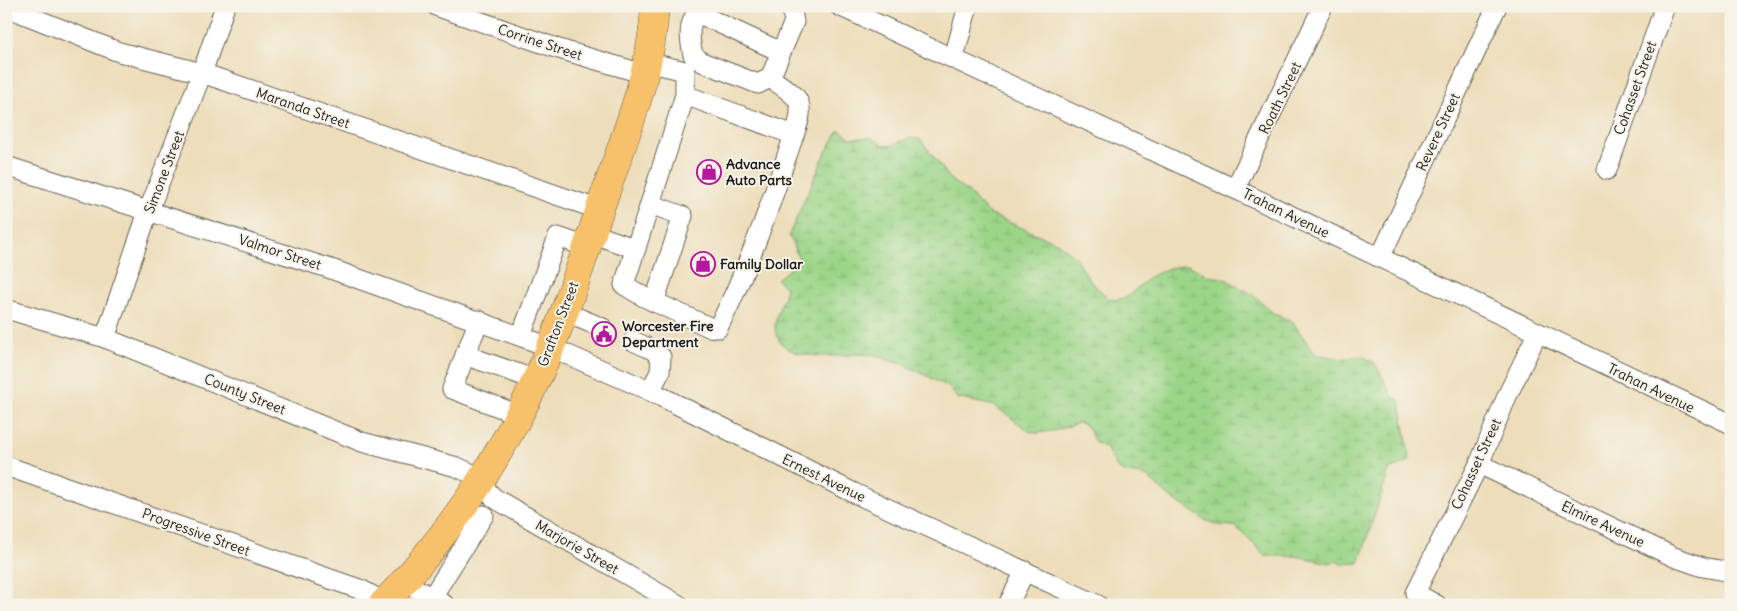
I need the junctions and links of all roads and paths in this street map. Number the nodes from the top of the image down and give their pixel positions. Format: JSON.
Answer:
{"nodes":[{"id":1,"x":225,"y":6,"type":"edge"},
{"id":2,"x":436,"y":6,"type":"edge"},
{"id":3,"x":655,"y":6,"type":"edge"},
{"id":4,"x":778,"y":6,"type":"edge"},
{"id":5,"x":839,"y":6,"type":"edge"},
{"id":6,"x":968,"y":6,"type":"edge"},
{"id":7,"x":1323,"y":6,"type":"edge"},
{"id":8,"x":1497,"y":6,"type":"edge"},
{"id":9,"x":1665,"y":6,"type":"edge"},
{"id":10,"x":6,"y":7,"type":"edge"},
{"id":11,"x":698,"y":12,"type":"edge"},
{"id":12,"x":792,"y":14,"type":"edge"},
{"id":13,"x":781,"y":52,"type":"junction"},
{"id":14,"x":954,"y":57,"type":"junction"},
{"id":15,"x":690,"y":64,"type":"junction"},
{"id":16,"x":646,"y":68,"type":"junction"},
{"id":17,"x":202,"y":73,"type":"junction"},
{"id":18,"x":770,"y":78,"type":"junction"},
{"id":19,"x":685,"y":95,"type":"junction"},
{"id":20,"x":794,"y":135,"type":"junction"},
{"id":21,"x":6,"y":166,"type":"edge"},
{"id":22,"x":1607,"y":170,"type":"dead end"},
{"id":23,"x":1235,"y":189,"type":"junction"},
{"id":24,"x":650,"y":204,"type":"junction"},
{"id":25,"x":148,"y":212,"type":"junction"},
{"id":26,"x":593,"y":230,"type":"junction"},
{"id":27,"x":636,"y":249,"type":"junction"},
{"id":28,"x":1380,"y":258,"type":"junction"},
{"id":29,"x":654,"y":302,"type":"junction"},
{"id":30,"x":6,"y":309,"type":"edge"},
{"id":31,"x":564,"y":312,"type":"junction"},
{"id":32,"x":479,"y":320,"type":"junction"},
{"id":33,"x":603,"y":328,"type":"dead end"},
{"id":34,"x":1537,"y":334,"type":"junction"},
{"id":35,"x":521,"y":336,"type":"junction"},
{"id":36,"x":104,"y":338,"type":"junction"},
{"id":37,"x":633,"y":341,"type":"dead end"},
{"id":38,"x":550,"y":347,"type":"junction"},
{"id":39,"x":465,"y":355,"type":"junction"},
{"id":40,"x":536,"y":380,"type":"junction"},
{"id":41,"x":650,"y":391,"type":"junction"},
{"id":42,"x":519,"y":414,"type":"junction"},
{"id":43,"x":1731,"y":424,"type":"edge"},
{"id":44,"x":1479,"y":464,"type":"junction"},
{"id":45,"x":6,"y":466,"type":"edge"},
{"id":46,"x":480,"y":483,"type":"junction"},
{"id":47,"x":484,"y":515,"type":"dead end"},
{"id":48,"x":1026,"y":571,"type":"junction"},
{"id":49,"x":1731,"y":572,"type":"edge"},
{"id":50,"x":404,"y":582,"type":"junction"},
{"id":51,"x":438,"y":601,"type":"edge"},
{"id":52,"x":383,"y":604,"type":"edge"},
{"id":53,"x":679,"y":605,"type":"edge"},
{"id":54,"x":1008,"y":605,"type":"edge"},
{"id":55,"x":1098,"y":605,"type":"edge"},
{"id":56,"x":1437,"y":605,"type":"edge"}],
"edges":[{"from":1,"to":17,"type":"street","name":"Simone Street"},
{"from":2,"to":16,"type":"street","name":"Corrine Street"},
{"from":3,"to":16,"type":"highway","name":"Grafton Street"},
{"from":4,"to":11,"type":"street"},
{"from":5,"to":14,"type":"street","name":"Trahan Avenue"},
{"from":6,"to":14,"type":"street"},
{"from":7,"to":23,"type":"street","name":"Roath Street"},
{"from":8,"to":28,"type":"street","name":"Revere Street"},
{"from":9,"to":22,"type":"street","name":"Cohasset Street"},
{"from":10,"to":17,"type":"street","name":"Maranda Street"},
{"from":11,"to":13,"type":"street"},
{"from":11,"to":15,"type":"street"},
{"from":12,"to":13,"type":"street"},
{"from":13,"to":18,"type":"street"},
{"from":14,"to":23,"type":"street","name":"Trahan Avenue"},
{"from":15,"to":16,"type":"street","name":"Corrine Street"},
{"from":15,"to":18,"type":"street","name":"Corrine Street"},
{"from":15,"to":19,"type":"street"},
{"from":16,"to":26,"type":"highway","name":"Grafton Street"},
{"from":17,"to":25,"type":"street","name":"Simone Street"},
{"from":17,"to":26,"type":"street","name":"Maranda Street"},
{"from":18,"to":20,"type":"street"},
{"from":19,"to":20,"type":"street"},
{"from":19,"to":24,"type":"street"},
{"from":20,"to":29,"type":"street"},
{"from":21,"to":25,"type":"street","name":"Valmor Street"},
{"from":23,"to":28,"type":"street","name":"Trahan Avenue"},
{"from":24,"to":27,"type":"street"},
{"from":24,"to":29,"type":"street"},
{"from":25,"to":32,"type":"street","name":"Valmor Street"},
{"from":25,"to":36,"type":"street","name":"Simone Street"},
{"from":26,"to":27,"type":"street"},
{"from":26,"to":31,"type":"highway","name":"Grafton Street"},
{"from":26,"to":35,"type":"street"},
{"from":27,"to":29,"type":"street"},
{"from":28,"to":34,"type":"street","name":"Trahan Avenue"},
{"from":30,"to":36,"type":"street","name":"County Street"},
{"from":31,"to":33,"type":"street"},
{"from":31,"to":38,"type":"highway","name":"Grafton Street"},
{"from":32,"to":35,"type":"street","name":"Valmor Street"},
{"from":32,"to":39,"type":"street"},
{"from":34,"to":43,"type":"street","name":"Trahan Avenue"},
{"from":34,"to":44,"type":"street","name":"Cohasset Street"},
{"from":35,"to":38,"type":"street","name":"Valmor Street"},
{"from":36,"to":46,"type":"street","name":"County Street"},
{"from":37,"to":41,"type":"street"},
{"from":38,"to":40,"type":"highway","name":"Grafton Street"},
{"from":38,"to":41,"type":"street","name":"Ernest Avenue"},
{"from":39,"to":40,"type":"street"},
{"from":39,"to":42,"type":"street"},
{"from":40,"to":42,"type":"highway","name":"Grafton Street"},
{"from":41,"to":48,"type":"street","name":"Ernest Avenue"},
{"from":42,"to":46,"type":"highway","name":"Grafton Street"},
{"from":44,"to":49,"type":"street","name":"Elmire Avenue"},
{"from":44,"to":56,"type":"street","name":"Cohasset Street"},
{"from":45,"to":52,"type":"street","name":"Progressive Street"},
{"from":46,"to":50,"type":"highway","name":"Grafton Street"},
{"from":46,"to":53,"type":"street","name":"Marjorie Street"},
{"from":47,"to":51,"type":"street"},
{"from":48,"to":54,"type":"street"},
{"from":48,"to":55,"type":"street","name":"Ernest Avenue"},
{"from":50,"to":51,"type":"street"},
{"from":50,"to":52,"type":"highway","name":"Grafton Street"}]}
